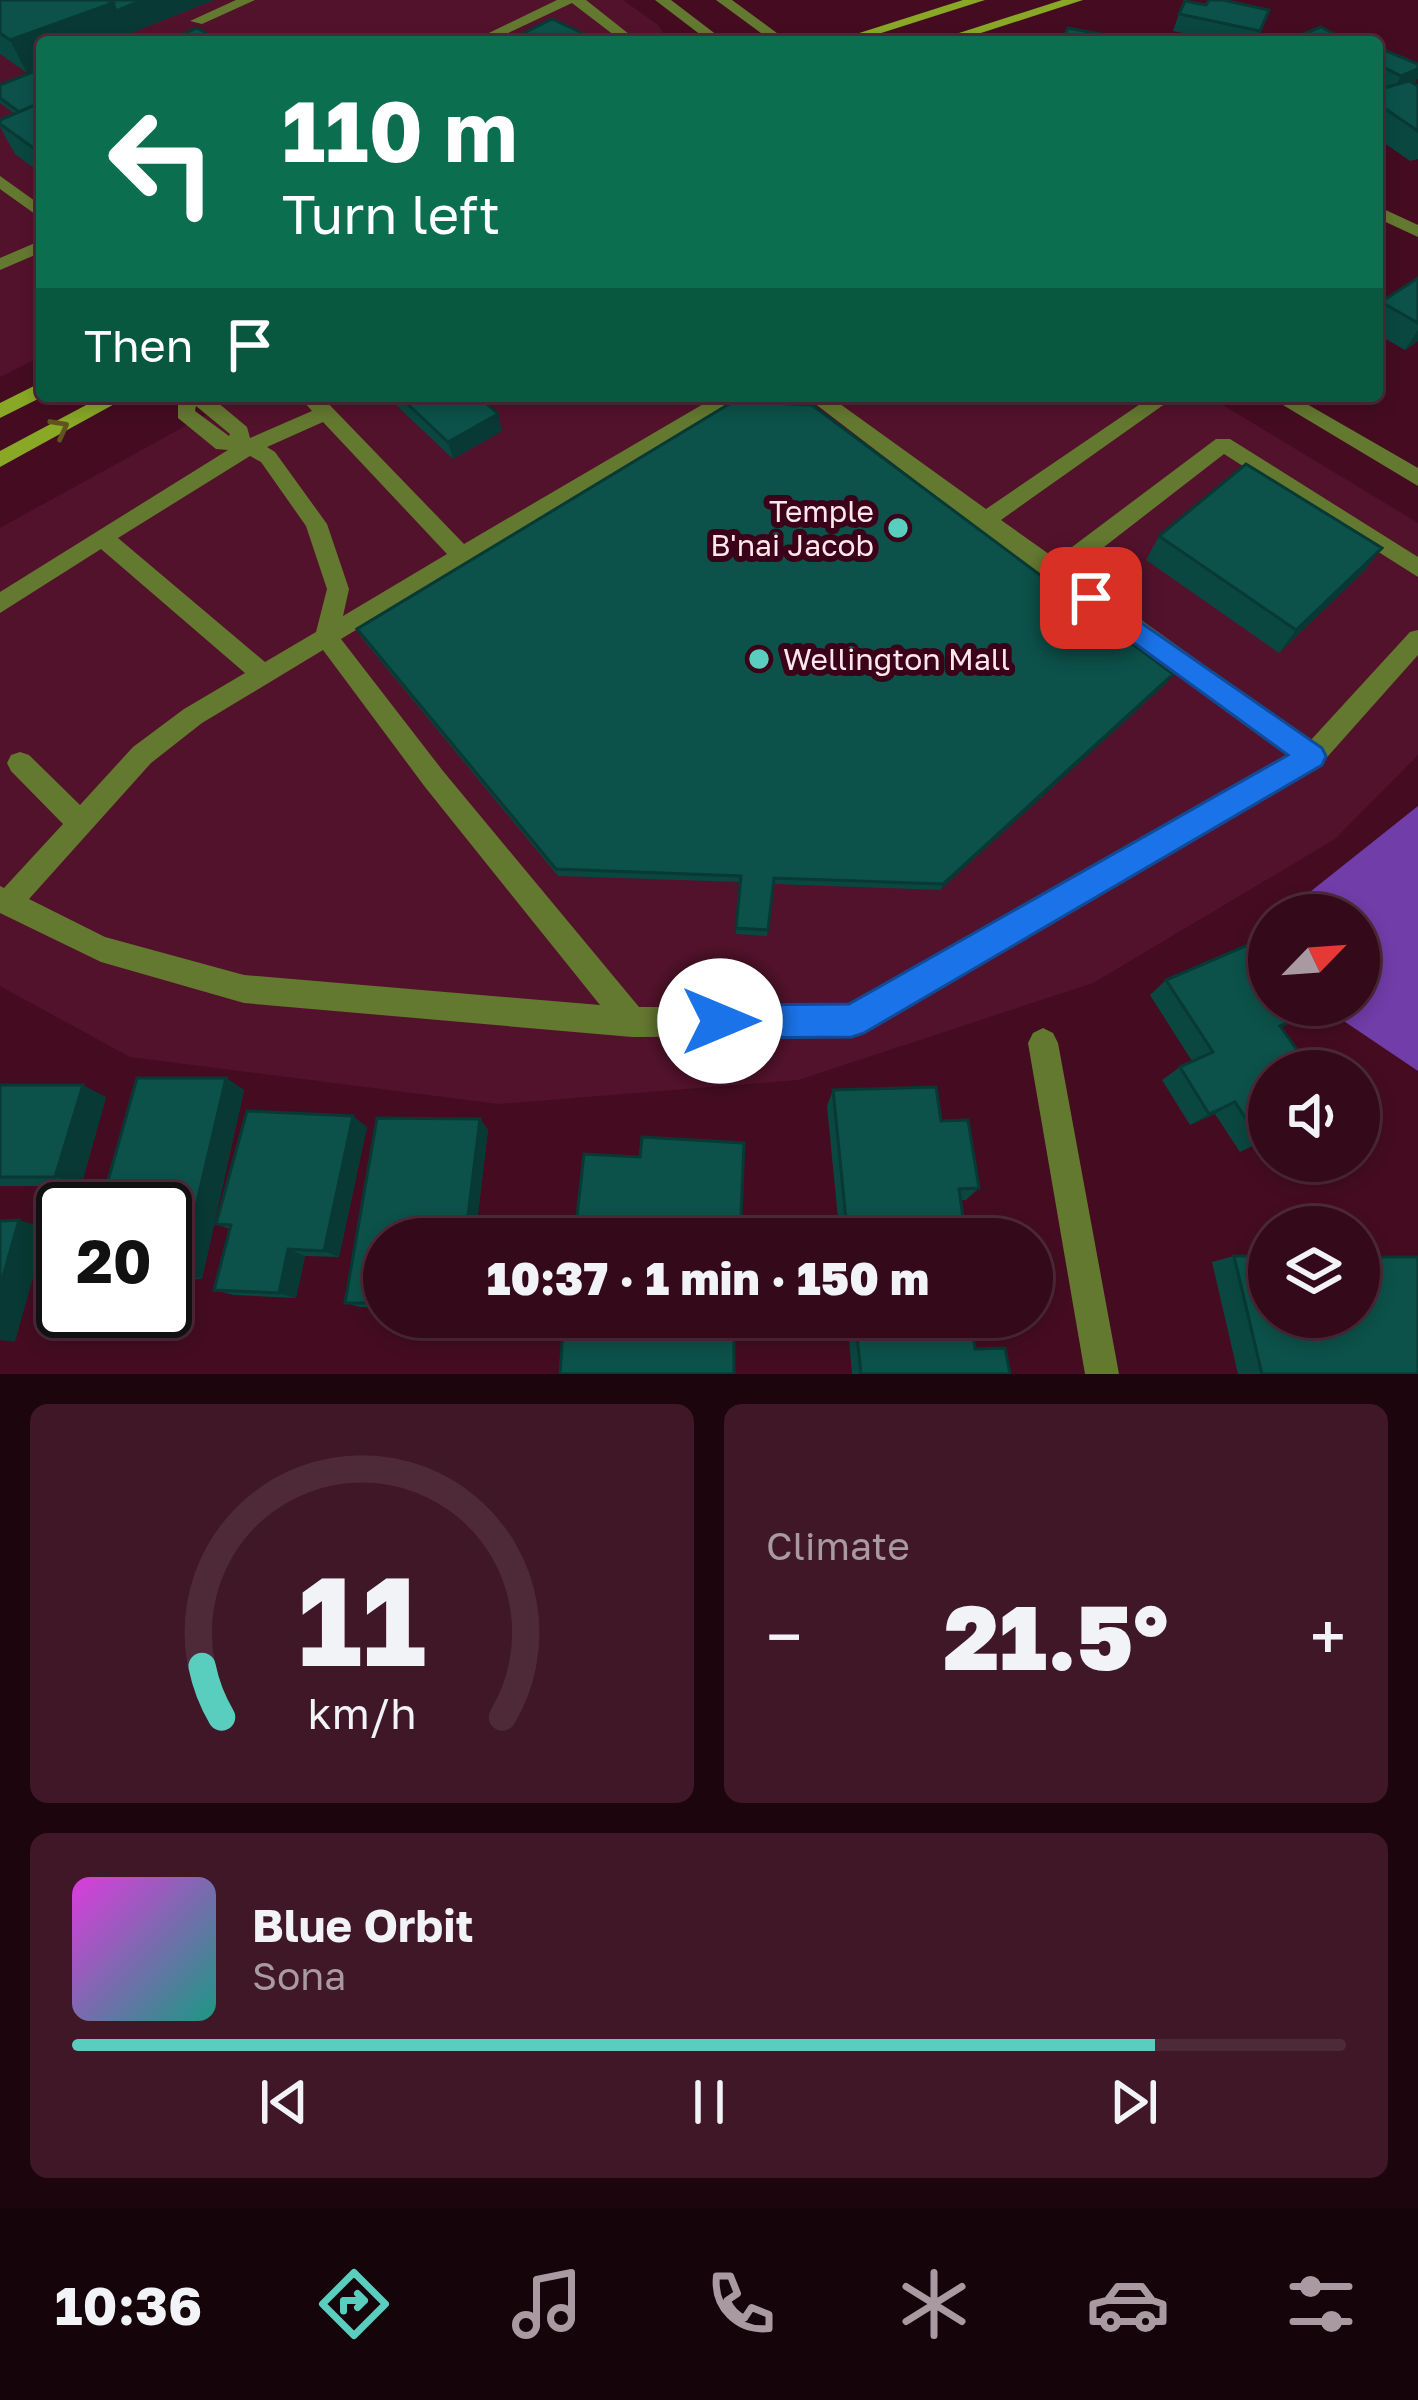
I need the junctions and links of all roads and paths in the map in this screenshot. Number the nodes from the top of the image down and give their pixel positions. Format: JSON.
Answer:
{"nodes":[{"id":1,"x":248,"y":0,"type":"edge"},
{"id":2,"x":568,"y":0,"type":"edge"},
{"id":3,"x":578,"y":0,"type":"edge"},
{"id":4,"x":662,"y":0,"type":"edge"},
{"id":5,"x":723,"y":0,"type":"edge"},
{"id":6,"x":978,"y":0,"type":"edge"},
{"id":7,"x":1076,"y":0,"type":"edge"},
{"id":8,"x":197,"y":21,"type":"dead end"},
{"id":9,"x":491,"y":36,"type":"edge"},
{"id":10,"x":623,"y":36,"type":"edge"},
{"id":11,"x":710,"y":36,"type":"edge"},
{"id":12,"x":774,"y":36,"type":"edge"},
{"id":13,"x":858,"y":36,"type":"edge"},
{"id":14,"x":958,"y":36,"type":"edge"},
{"id":15,"x":0,"y":182,"type":"edge"},
{"id":16,"x":36,"y":209,"type":"edge"},
{"id":17,"x":1383,"y":215,"type":"edge"},
{"id":18,"x":1418,"y":232,"type":"edge"},
{"id":19,"x":36,"y":248,"type":"edge"},
{"id":20,"x":22,"y":254,"type":"junction"},
{"id":21,"x":0,"y":265,"type":"edge"},
{"id":22,"x":36,"y":267,"type":"edge"},
{"id":23,"x":36,"y":392,"type":"edge"},
{"id":24,"x":108,"y":402,"type":"edge"},
{"id":25,"x":185,"y":402,"type":"edge"},
{"id":26,"x":316,"y":402,"type":"edge"},
{"id":27,"x":722,"y":402,"type":"edge"},
{"id":28,"x":823,"y":402,"type":"edge"},
{"id":29,"x":1157,"y":402,"type":"edge"},
{"id":30,"x":1288,"y":402,"type":"edge"},
{"id":31,"x":0,"y":411,"type":"edge"},
{"id":32,"x":326,"y":413,"type":"junction"},
{"id":33,"x":243,"y":444,"type":"junction"},
{"id":34,"x":0,"y":460,"type":"edge"},
{"id":35,"x":1418,"y":478,"type":"edge"},
{"id":36,"x":984,"y":521,"type":"junction"},
{"id":37,"x":102,"y":537,"type":"junction"},
{"id":38,"x":461,"y":555,"type":"junction"},
{"id":39,"x":1418,"y":568,"type":"edge"},
{"id":40,"x":1054,"y":572,"type":"junction"},
{"id":41,"x":0,"y":604,"type":"edge"},
{"id":42,"x":326,"y":637,"type":"junction"},
{"id":43,"x":1418,"y":639,"type":"edge"},
{"id":44,"x":263,"y":674,"type":"junction"},
{"id":45,"x":1312,"y":756,"type":"junction"},
{"id":46,"x":20,"y":763,"type":"dead end"},
{"id":47,"x":80,"y":823,"type":"junction"},
{"id":48,"x":4,"y":901,"type":"edge"},
{"id":49,"x":632,"y":1022,"type":"junction"},
{"id":50,"x":1043,"y":1043,"type":"dead end"},
{"id":51,"x":1102,"y":1374,"type":"edge"}],
"edges":[{"from":1,"to":8,"type":"street"},
{"from":2,"to":9,"type":"street"},
{"from":3,"to":10,"type":"street"},
{"from":4,"to":11,"type":"street"},
{"from":5,"to":12,"type":"street"},
{"from":6,"to":13,"type":"main road"},
{"from":7,"to":14,"type":"main road"},
{"from":15,"to":16,"type":"street"},
{"from":17,"to":18,"type":"street"},
{"from":19,"to":20,"type":"street"},
{"from":20,"to":21,"type":"street"},
{"from":20,"to":22,"type":"street"},
{"from":23,"to":31,"type":"main road"},
{"from":34,"to":24,"type":"main road","one_way":true},
{"from":25,"to":33,"type":"street"},
{"from":26,"to":32,"type":"street"},
{"from":27,"to":38,"type":"street"},
{"from":28,"to":36,"type":"street"},
{"from":29,"to":36,"type":"street"},
{"from":30,"to":35,"type":"street"},
{"from":32,"to":33,"type":"street"},
{"from":32,"to":38,"type":"street"},
{"from":33,"to":37,"type":"street"},
{"from":33,"to":42,"type":"street"},
{"from":36,"to":40,"type":"street"},
{"from":37,"to":41,"type":"street"},
{"from":37,"to":44,"type":"street"},
{"from":38,"to":42,"type":"street"},
{"from":39,"to":40,"type":"street"},
{"from":40,"to":45,"type":"street"},
{"from":42,"to":44,"type":"street"},
{"from":42,"to":49,"type":"street"},
{"from":43,"to":45,"type":"street"},
{"from":44,"to":47,"type":"street"},
{"from":45,"to":49,"type":"street"},
{"from":46,"to":47,"type":"street"},
{"from":47,"to":48,"type":"street"},
{"from":48,"to":49,"type":"street"},
{"from":50,"to":51,"type":"street"}]}
